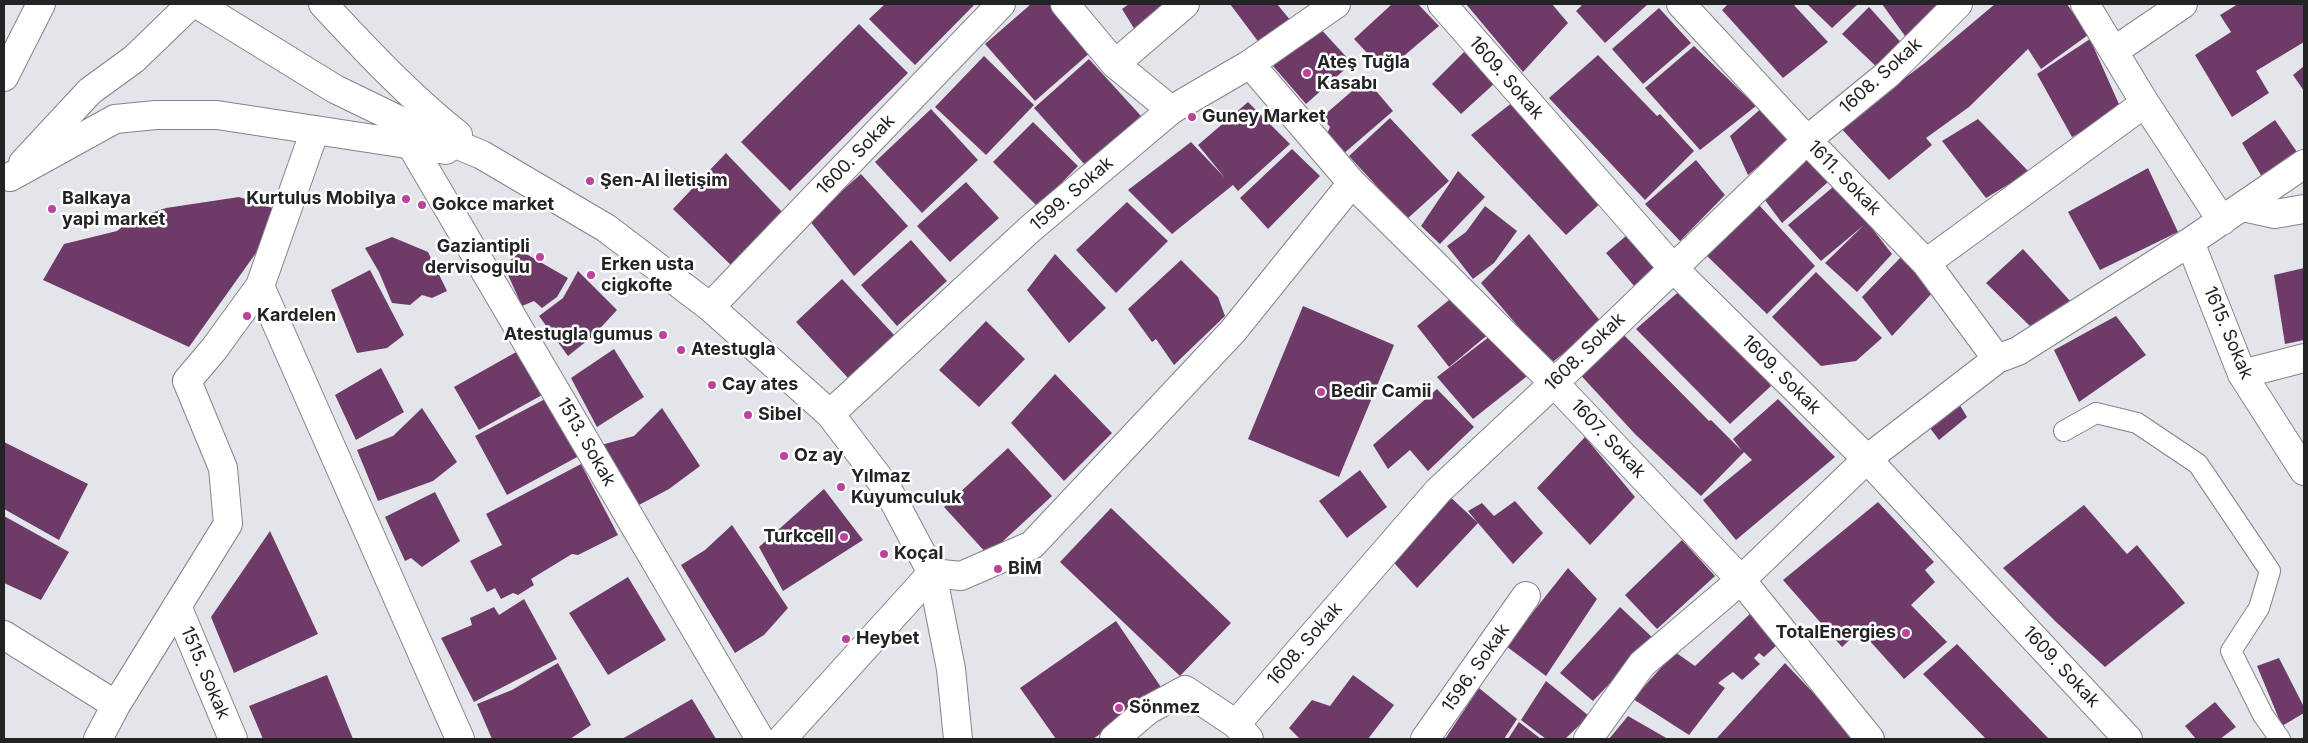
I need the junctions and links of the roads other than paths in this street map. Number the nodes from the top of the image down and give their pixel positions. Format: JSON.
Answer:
{"nodes":[{"id":1,"x":42,"y":4,"type":"edge"},
{"id":2,"x":191,"y":4,"type":"edge"},
{"id":3,"x":197,"y":4,"type":"edge"},
{"id":4,"x":323,"y":4,"type":"edge"},
{"id":5,"x":1001,"y":4,"type":"edge"},
{"id":6,"x":1064,"y":4,"type":"edge"},
{"id":7,"x":1185,"y":4,"type":"edge"},
{"id":8,"x":1336,"y":4,"type":"edge"},
{"id":9,"x":1442,"y":4,"type":"edge"},
{"id":10,"x":1958,"y":4,"type":"edge"},
{"id":11,"x":2085,"y":4,"type":"edge"},
{"id":12,"x":2183,"y":4,"type":"edge"},
{"id":13,"x":1691,"y":7,"type":"edge"},
{"id":14,"x":4,"y":41,"type":"edge"},
{"id":15,"x":2114,"y":51,"type":"junction"},
{"id":16,"x":1115,"y":64,"type":"junction"},
{"id":17,"x":1250,"y":64,"type":"junction"},
{"id":18,"x":6,"y":72,"type":"edge"},
{"id":19,"x":2145,"y":103,"type":"junction"},
{"id":20,"x":1171,"y":110,"type":"junction"},
{"id":21,"x":315,"y":130,"type":"junction"},
{"id":22,"x":1807,"y":140,"type":"junction"},
{"id":23,"x":412,"y":145,"type":"junction"},
{"id":24,"x":482,"y":155,"type":"junction"},
{"id":25,"x":2304,"y":164,"type":"edge"},
{"id":26,"x":7,"y":183,"type":"edge"},
{"id":27,"x":1352,"y":183,"type":"junction"},
{"id":28,"x":2304,"y":209,"type":"edge"},
{"id":29,"x":2232,"y":214,"type":"junction"},
{"id":30,"x":2190,"y":242,"type":"junction"},
{"id":31,"x":1926,"y":264,"type":"junction"},
{"id":32,"x":1672,"y":267,"type":"junction"},
{"id":33,"x":260,"y":286,"type":"junction"},
{"id":34,"x":710,"y":307,"type":"junction"},
{"id":35,"x":2304,"y":358,"type":"edge"},
{"id":36,"x":1997,"y":359,"type":"junction"},
{"id":37,"x":2242,"y":374,"type":"junction"},
{"id":38,"x":1554,"y":383,"type":"junction"},
{"id":39,"x":830,"y":414,"type":"junction"},
{"id":40,"x":2064,"y":431,"type":"dead end"},
{"id":41,"x":1867,"y":459,"type":"junction"},
{"id":42,"x":2304,"y":472,"type":"edge"},
{"id":43,"x":932,"y":573,"type":"junction"},
{"id":44,"x":1741,"y":580,"type":"junction"},
{"id":45,"x":1526,"y":596,"type":"dead end"},
{"id":46,"x":177,"y":606,"type":"junction"},
{"id":47,"x":4,"y":635,"type":"edge"},
{"id":48,"x":116,"y":705,"type":"junction"},
{"id":49,"x":1242,"y":732,"type":"edge"},
{"id":50,"x":98,"y":739,"type":"edge"},
{"id":51,"x":233,"y":739,"type":"edge"},
{"id":52,"x":460,"y":739,"type":"edge"},
{"id":53,"x":760,"y":739,"type":"edge"},
{"id":54,"x":782,"y":739,"type":"edge"},
{"id":55,"x":958,"y":739,"type":"edge"},
{"id":56,"x":1114,"y":739,"type":"edge"},
{"id":57,"x":1425,"y":739,"type":"edge"},
{"id":58,"x":1588,"y":739,"type":"edge"},
{"id":59,"x":1870,"y":739,"type":"edge"},
{"id":60,"x":2128,"y":739,"type":"edge"},
{"id":61,"x":2280,"y":739,"type":"edge"}],
"edges":[{"from":1,"to":18,"type":"street"},
{"from":2,"to":26,"type":"street"},
{"from":3,"to":24,"type":"street"},
{"from":4,"to":24,"type":"street"},
{"from":5,"to":34,"type":"street","name":"1600. Sokak"},
{"from":6,"to":16,"type":"street"},
{"from":7,"to":16,"type":"street"},
{"from":8,"to":17,"type":"street","name":"1599. Sokak"},
{"from":9,"to":32,"type":"street","name":"1609. Sokak"},
{"from":10,"to":22,"type":"street","name":"1608. Sokak"},
{"from":11,"to":15,"type":"street"},
{"from":12,"to":15,"type":"street"},
{"from":13,"to":22,"type":"street","name":"1611. Sokak"},
{"from":14,"to":18,"type":"street"},
{"from":15,"to":19,"type":"street"},
{"from":16,"to":20,"type":"street"},
{"from":17,"to":20,"type":"street","name":"1599. Sokak"},
{"from":17,"to":27,"type":"street","name":"1607. Sokak"},
{"from":19,"to":29,"type":"street"},
{"from":19,"to":31,"type":"street"},
{"from":20,"to":39,"type":"street","name":"1599. Sokak"},
{"from":21,"to":23,"type":"street"},
{"from":21,"to":26,"type":"street"},
{"from":21,"to":33,"type":"street"},
{"from":22,"to":31,"type":"street","name":"1611. Sokak"},
{"from":22,"to":32,"type":"street","name":"1608. Sokak"},
{"from":23,"to":24,"type":"street"},
{"from":23,"to":53,"type":"street","name":"1513. Sokak"},
{"from":24,"to":34,"type":"street"},
{"from":25,"to":29,"type":"street"},
{"from":27,"to":38,"type":"street","name":"1607. Sokak"},
{"from":27,"to":43,"type":"street"},
{"from":28,"to":29,"type":"street"},
{"from":29,"to":30,"type":"street"},
{"from":30,"to":36,"type":"street"},
{"from":30,"to":37,"type":"street","name":"1615. Sokak"},
{"from":31,"to":36,"type":"street","name":"1611. Sokak"},
{"from":32,"to":38,"type":"street","name":"1608. Sokak"},
{"from":32,"to":41,"type":"street","name":"1609. Sokak"},
{"from":33,"to":46,"type":"street"},
{"from":33,"to":52,"type":"street"},
{"from":34,"to":39,"type":"street"},
{"from":35,"to":37,"type":"street"},
{"from":36,"to":41,"type":"street"},
{"from":37,"to":42,"type":"street","name":"1615. Sokak"},
{"from":38,"to":44,"type":"street","name":"1607. Sokak"},
{"from":38,"to":49,"type":"street","name":"1608. Sokak"},
{"from":39,"to":43,"type":"street"},
{"from":40,"to":61,"type":"lane"},
{"from":41,"to":44,"type":"street"},
{"from":41,"to":60,"type":"street","name":"1609. Sokak"},
{"from":43,"to":54,"type":"street"},
{"from":43,"to":55,"type":"street"},
{"from":44,"to":58,"type":"street"},
{"from":44,"to":59,"type":"street","name":"1607. Sokak"},
{"from":45,"to":57,"type":"street","name":"1596. Sokak"},
{"from":46,"to":48,"type":"street"},
{"from":46,"to":51,"type":"street","name":"1515. Sokak"},
{"from":47,"to":48,"type":"street"},
{"from":48,"to":50,"type":"street"},
{"from":49,"to":56,"type":"street"}]}
